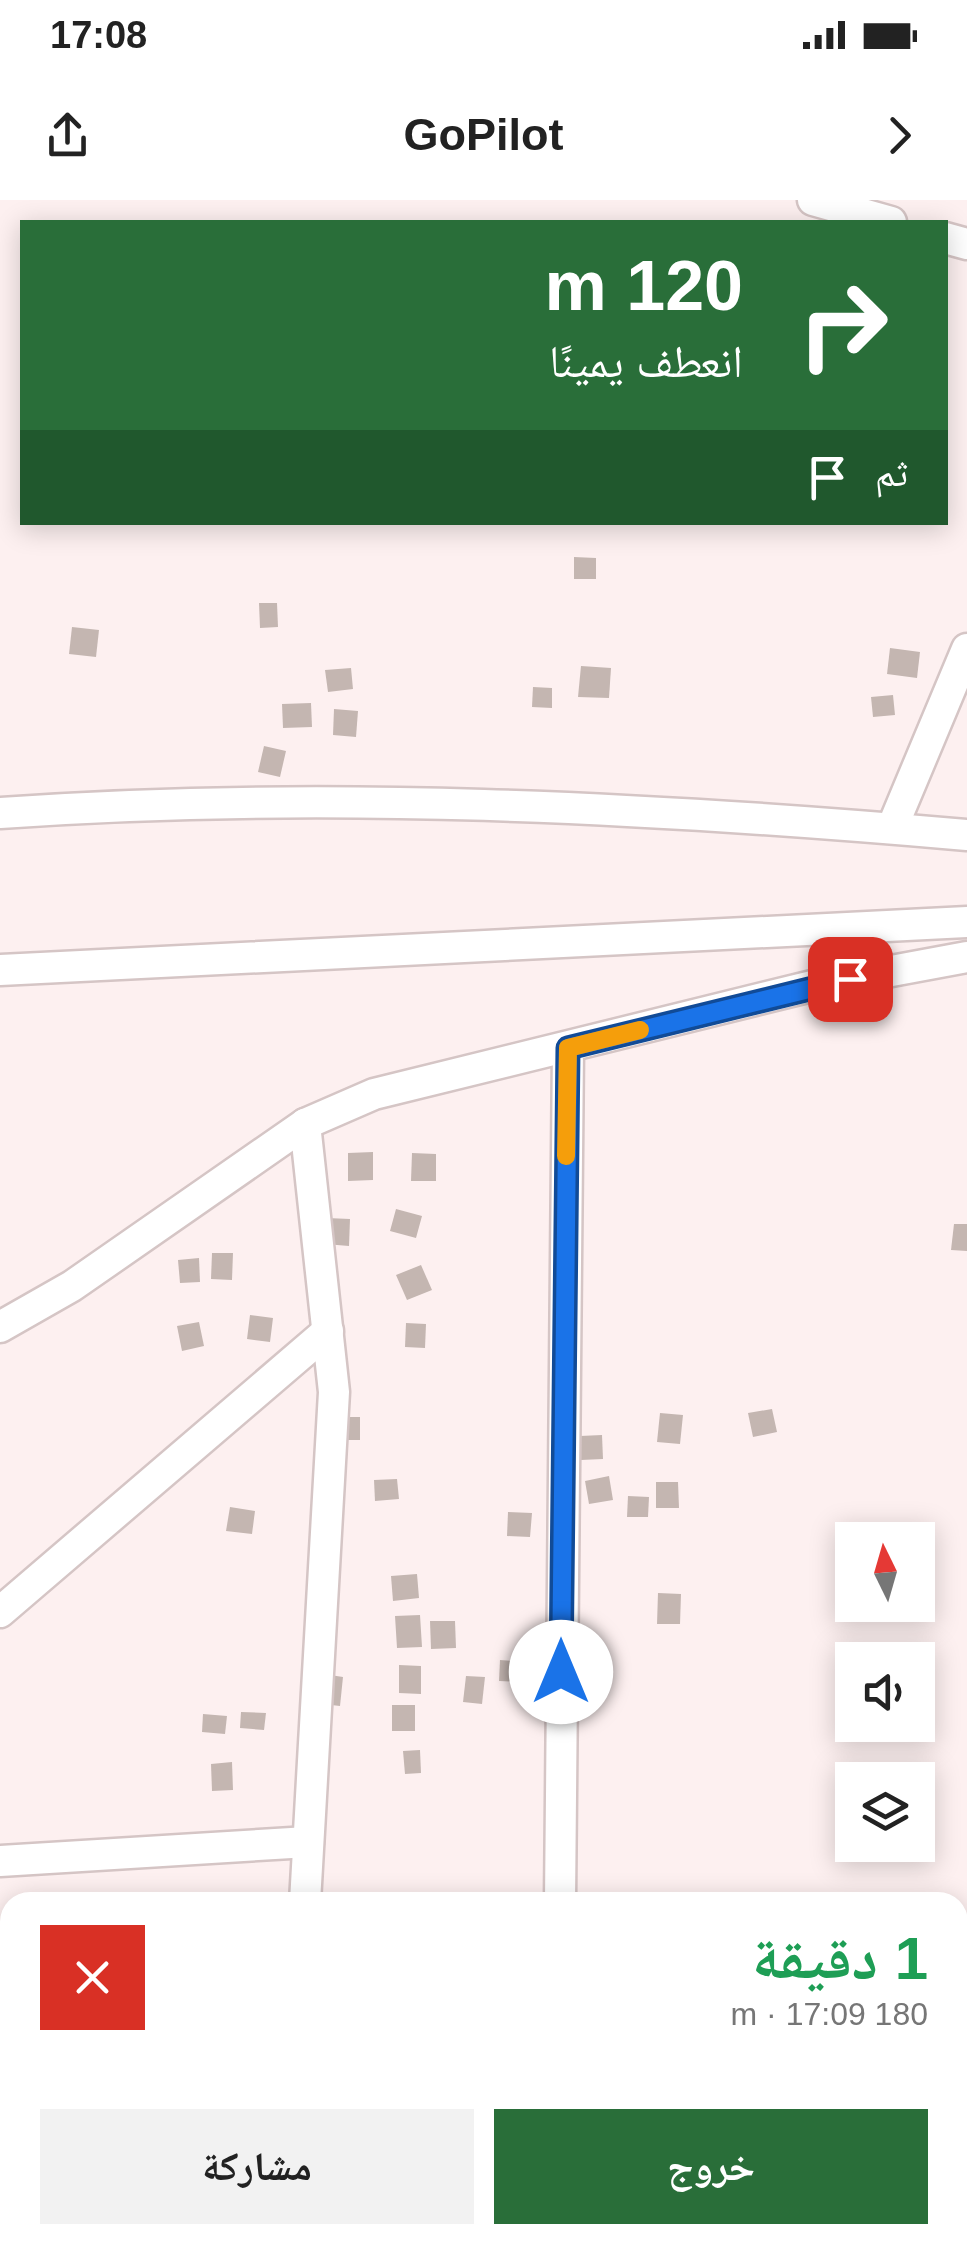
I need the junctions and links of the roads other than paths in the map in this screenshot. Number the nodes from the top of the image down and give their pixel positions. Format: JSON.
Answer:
{"nodes":[{"id":1,"x":813,"y":200,"type":"edge"},
{"id":2,"x":885,"y":220,"type":"edge"},
{"id":3,"x":967,"y":649,"type":"edge"},
{"id":4,"x":0,"y":813,"type":"edge"},
{"id":5,"x":892,"y":828,"type":"junction"},
{"id":6,"x":967,"y":834,"type":"edge"},
{"id":7,"x":967,"y":922,"type":"edge"},
{"id":8,"x":967,"y":957,"type":"edge"},
{"id":9,"x":0,"y":970,"type":"edge"},
{"id":10,"x":568,"y":1048,"type":"junction"},
{"id":11,"x":305,"y":1124,"type":"junction"},
{"id":12,"x":0,"y":1327,"type":"edge"},
{"id":13,"x":328,"y":1331,"type":"junction"},
{"id":14,"x":0,"y":1612,"type":"edge"},
{"id":15,"x":308,"y":1842,"type":"junction"},
{"id":16,"x":0,"y":1861,"type":"edge"},
{"id":17,"x":306,"y":1892,"type":"edge"},
{"id":18,"x":560,"y":1892,"type":"edge"}],
"edges":[{"from":1,"to":2,"type":"street"},
{"from":3,"to":5,"type":"street"},
{"from":4,"to":5,"type":"street"},
{"from":5,"to":6,"type":"street"},
{"from":7,"to":9,"type":"street"},
{"from":8,"to":10,"type":"street"},
{"from":10,"to":11,"type":"street"},
{"from":10,"to":18,"type":"street"},
{"from":11,"to":12,"type":"street"},
{"from":11,"to":13,"type":"street"},
{"from":13,"to":14,"type":"street"},
{"from":13,"to":15,"type":"street"},
{"from":15,"to":16,"type":"street"},
{"from":15,"to":17,"type":"street"}]}
